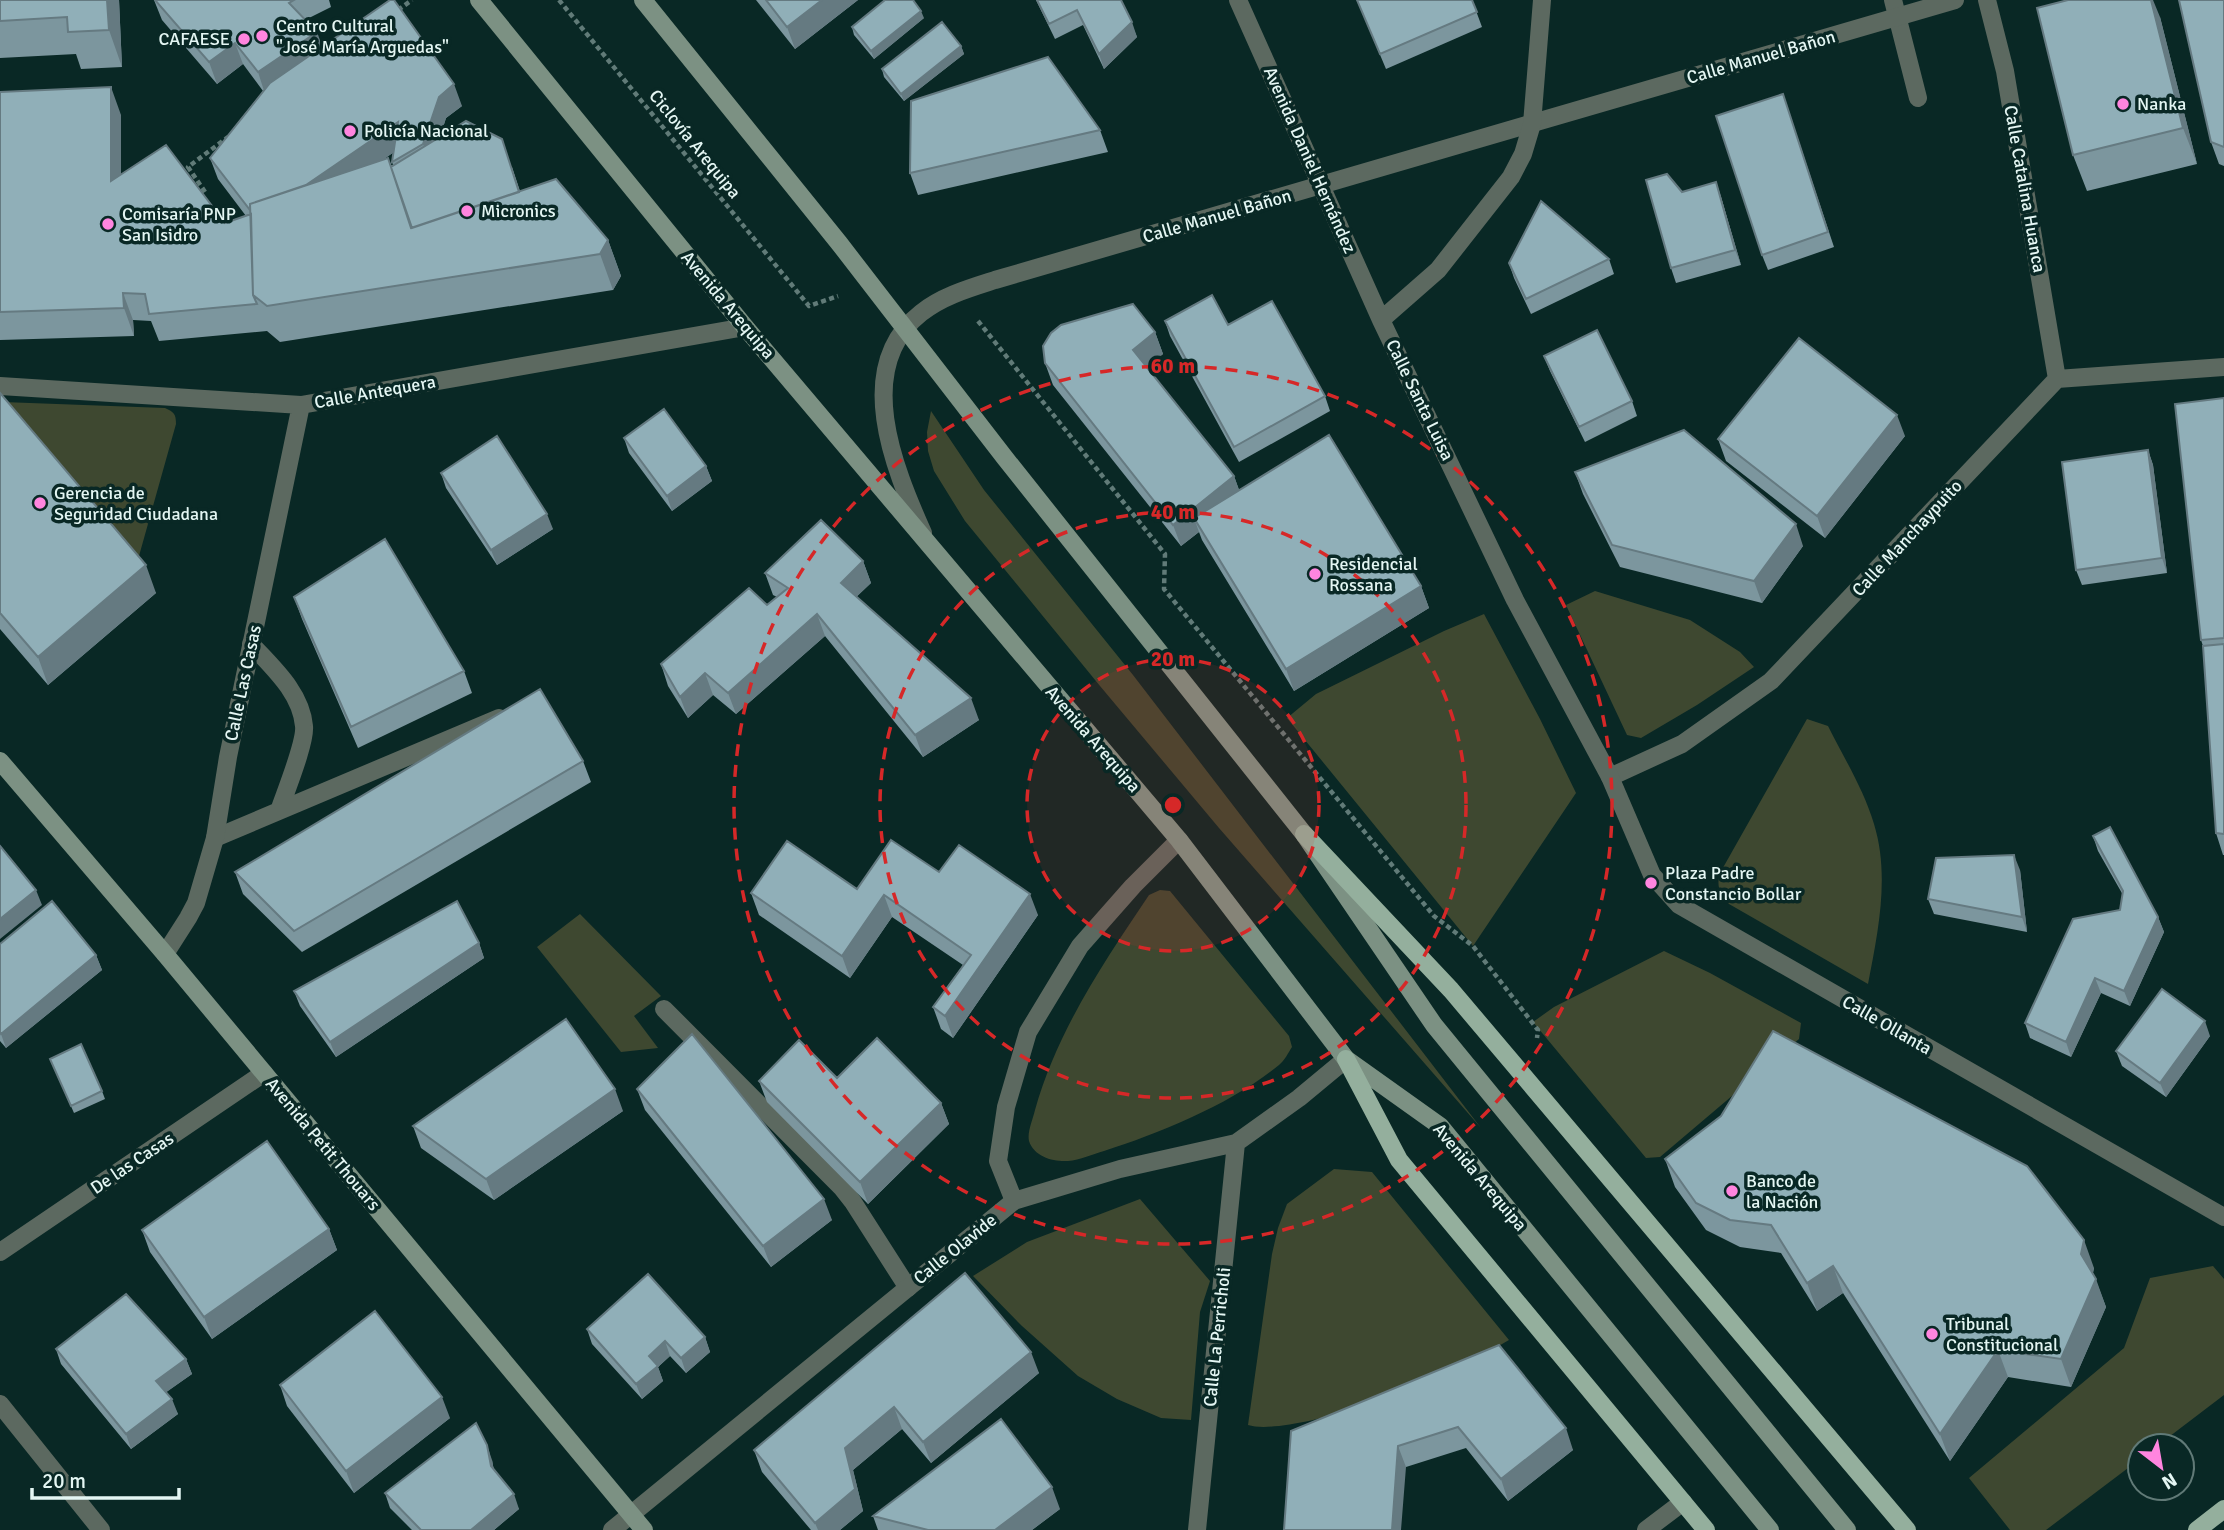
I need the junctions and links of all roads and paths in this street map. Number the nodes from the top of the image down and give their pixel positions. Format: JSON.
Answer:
{"nodes":[{"id":1,"x":412,"y":0,"type":"edge"},
{"id":2,"x":480,"y":0,"type":"edge"},
{"id":3,"x":559,"y":0,"type":"edge"},
{"id":4,"x":643,"y":0,"type":"edge"},
{"id":5,"x":1238,"y":0,"type":"edge"},
{"id":6,"x":1542,"y":0,"type":"edge"},
{"id":7,"x":1955,"y":0,"type":"edge"},
{"id":8,"x":1987,"y":0,"type":"edge"},
{"id":9,"x":1895,"y":8,"type":"edge"},
{"id":10,"x":389,"y":17,"type":"edge"},
{"id":11,"x":1918,"y":98,"type":"dead end"},
{"id":12,"x":1532,"y":124,"type":"junction"},
{"id":13,"x":233,"y":133,"type":"edge"},
{"id":14,"x":1322,"y":185,"type":"junction"},
{"id":15,"x":205,"y":192,"type":"edge"},
{"id":16,"x":809,"y":306,"type":"dead end"},
{"id":17,"x":1381,"y":320,"type":"junction"},
{"id":18,"x":746,"y":327,"type":"junction"},
{"id":19,"x":906,"y":328,"type":"junction"},
{"id":20,"x":2224,"y":367,"type":"edge"},
{"id":21,"x":2057,"y":379,"type":"junction"},
{"id":22,"x":0,"y":386,"type":"edge"},
{"id":23,"x":301,"y":405,"type":"junction"},
{"id":24,"x":927,"y":542,"type":"junction"},
{"id":25,"x":251,"y":644,"type":"junction"},
{"id":26,"x":505,"y":715,"type":"edge"},
{"id":27,"x":0,"y":761,"type":"edge"},
{"id":28,"x":1611,"y":777,"type":"junction"},
{"id":29,"x":279,"y":811,"type":"junction"},
{"id":30,"x":1304,"y":834,"type":"junction"},
{"id":31,"x":215,"y":838,"type":"junction"},
{"id":32,"x":1179,"y":840,"type":"junction"},
{"id":33,"x":165,"y":954,"type":"junction"},
{"id":34,"x":664,"y":1009,"type":"dead end"},
{"id":35,"x":1346,"y":1059,"type":"junction"},
{"id":36,"x":264,"y":1073,"type":"junction"},
{"id":37,"x":1236,"y":1143,"type":"junction"},
{"id":38,"x":1014,"y":1201,"type":"junction"},
{"id":39,"x":2224,"y":1217,"type":"edge"},
{"id":40,"x":0,"y":1252,"type":"edge"},
{"id":41,"x":908,"y":1288,"type":"junction"},
{"id":42,"x":0,"y":1404,"type":"edge"},
{"id":43,"x":1683,"y":1502,"type":"junction"},
{"id":44,"x":2224,"y":1509,"type":"edge"},
{"id":45,"x":631,"y":1514,"type":"junction"},
{"id":46,"x":101,"y":1530,"type":"edge"},
{"id":47,"x":612,"y":1530,"type":"edge"},
{"id":48,"x":644,"y":1530,"type":"edge"},
{"id":49,"x":1197,"y":1530,"type":"edge"},
{"id":50,"x":1646,"y":1530,"type":"edge"},
{"id":51,"x":1706,"y":1530,"type":"edge"},
{"id":52,"x":1770,"y":1530,"type":"edge"},
{"id":53,"x":1847,"y":1530,"type":"edge"},
{"id":54,"x":1907,"y":1530,"type":"edge"},
{"id":55,"x":2197,"y":1530,"type":"edge"}],
"edges":[{"from":1,"to":10,"type":"path"},
{"from":2,"to":18,"type":"main road","name":"Avenida Arequipa"},
{"from":3,"to":16,"type":"path","name":"Ciclovía Arequipa"},
{"from":4,"to":19,"type":"main road"},
{"from":5,"to":14,"type":"street","name":"Avenida Daniel Hernández"},
{"from":6,"to":12,"type":"street","name":"Calle Santa Luisa"},
{"from":7,"to":9,"type":"street","name":"Calle Manuel Bañon"},
{"from":8,"to":21,"type":"street","name":"Calle Catalina Huanca"},
{"from":9,"to":11,"type":"street"},
{"from":9,"to":12,"type":"street","name":"Calle Manuel Bañon"},
{"from":12,"to":14,"type":"street","name":"Calle Manuel Bañon"},
{"from":12,"to":17,"type":"street","name":"Calle Santa Luisa"},
{"from":13,"to":15,"type":"path"},
{"from":14,"to":17,"type":"street","name":"Avenida Daniel Hernández"},
{"from":14,"to":19,"type":"street","name":"Calle Manuel Bañon"},
{"from":17,"to":28,"type":"street","name":"Calle Santa Luisa"},
{"from":18,"to":23,"type":"street","name":"Calle Antequera"},
{"from":18,"to":24,"type":"main road","name":"Avenida Arequipa"},
{"from":19,"to":24,"type":"street","name":"Calle Manuel Bañon"},
{"from":19,"to":30,"type":"main road"},
{"from":20,"to":21,"type":"street"},
{"from":21,"to":28,"type":"street","name":"Calle Manchaypuito"},
{"from":22,"to":23,"type":"street","name":"Calle Antequera"},
{"from":23,"to":25,"type":"street","name":"Calle Las Casas"},
{"from":24,"to":32,"type":"main road","name":"Avenida Arequipa"},
{"from":25,"to":29,"type":"street"},
{"from":25,"to":31,"type":"street","name":"Calle Las Casas"},
{"from":26,"to":29,"type":"street"},
{"from":27,"to":33,"type":"main road","name":"Avenida Petit Thouars"},
{"from":28,"to":39,"type":"street","name":"Calle Ollanta"},
{"from":29,"to":31,"type":"street"},
{"from":30,"to":53,"type":"main road"},
{"from":30,"to":54,"type":"main road"},
{"from":31,"to":33,"type":"street","name":"Calle Las Casas"},
{"from":32,"to":35,"type":"main road","name":"Avenida Arequipa"},
{"from":32,"to":38,"type":"street"},
{"from":33,"to":36,"type":"main road","name":"Avenida Petit Thouars"},
{"from":34,"to":41,"type":"street"},
{"from":35,"to":37,"type":"street","name":"Calle Olavide"},
{"from":35,"to":43,"type":"main road"},
{"from":35,"to":52,"type":"main road","name":"Avenida Arequipa"},
{"from":36,"to":40,"type":"street","name":"De las Casas"},
{"from":36,"to":45,"type":"main road","name":"Avenida Petit Thouars"},
{"from":37,"to":38,"type":"street","name":"Calle Olavide"},
{"from":37,"to":49,"type":"street","name":"Calle La Perricholi"},
{"from":38,"to":41,"type":"street","name":"Calle Olavide"},
{"from":41,"to":45,"type":"street","name":"Calle Olavide"},
{"from":42,"to":46,"type":"street"},
{"from":43,"to":50,"type":"street"},
{"from":43,"to":51,"type":"main road"},
{"from":44,"to":55,"type":"main road"},
{"from":45,"to":47,"type":"street","name":"Calle Olavide"},
{"from":45,"to":48,"type":"main road","name":"Avenida Petit Thouars"}]}
